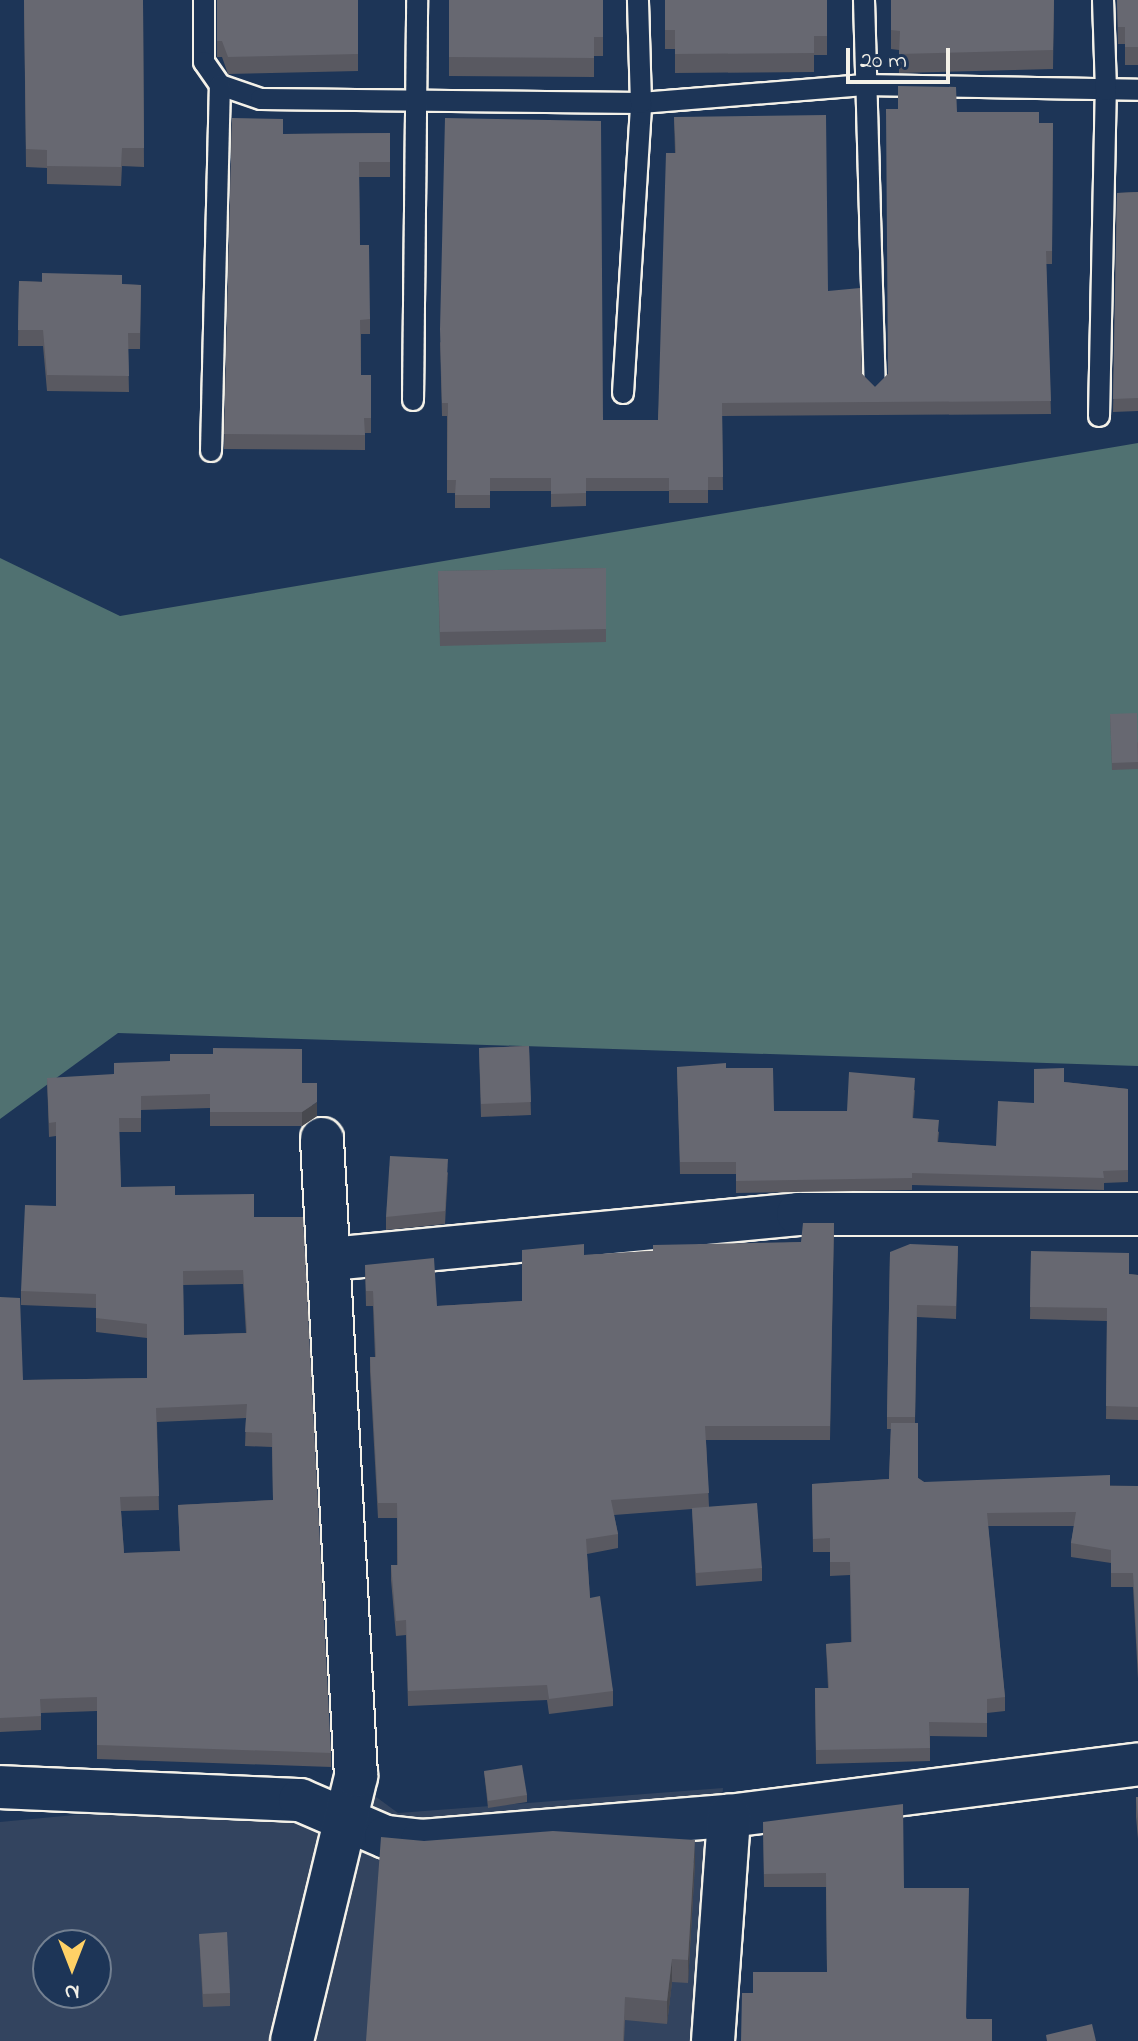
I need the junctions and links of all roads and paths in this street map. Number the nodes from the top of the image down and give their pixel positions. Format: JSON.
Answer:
{"nodes":[{"id":1,"x":204,"y":0,"type":"edge"},
{"id":2,"x":417,"y":0,"type":"edge"},
{"id":3,"x":638,"y":0,"type":"edge"},
{"id":4,"x":864,"y":0,"type":"edge"},
{"id":5,"x":1103,"y":0,"type":"edge"},
{"id":6,"x":220,"y":85,"type":"junction"},
{"id":7,"x":864,"y":85,"type":"junction"},
{"id":8,"x":1106,"y":90,"type":"junction"},
{"id":9,"x":1138,"y":90,"type":"edge"},
{"id":10,"x":419,"y":101,"type":"junction"},
{"id":11,"x":641,"y":103,"type":"junction"},
{"id":12,"x":875,"y":387,"type":"edge"},
{"id":13,"x":623,"y":393,"type":"dead end"},
{"id":14,"x":413,"y":400,"type":"dead end"},
{"id":15,"x":1099,"y":416,"type":"dead end"},
{"id":16,"x":211,"y":451,"type":"dead end"},
{"id":17,"x":322,"y":1139,"type":"dead end"},
{"id":18,"x":1138,"y":1214,"type":"edge"},
{"id":19,"x":331,"y":1259,"type":"junction"},
{"id":20,"x":1138,"y":1764,"type":"edge"},
{"id":21,"x":0,"y":1787,"type":"edge"},
{"id":22,"x":729,"y":1816,"type":"junction"},
{"id":23,"x":345,"y":1820,"type":"junction"},
{"id":24,"x":292,"y":2041,"type":"edge"},
{"id":25,"x":713,"y":2041,"type":"edge"}],
"edges":[{"from":1,"to":6,"type":"lane"},
{"from":2,"to":10,"type":"lane"},
{"from":3,"to":11,"type":"lane"},
{"from":4,"to":7,"type":"lane"},
{"from":5,"to":8,"type":"lane"},
{"from":6,"to":10,"type":"lane"},
{"from":6,"to":16,"type":"lane"},
{"from":7,"to":8,"type":"lane"},
{"from":7,"to":11,"type":"lane"},
{"from":7,"to":12,"type":"lane"},
{"from":8,"to":9,"type":"lane"},
{"from":8,"to":15,"type":"lane"},
{"from":10,"to":11,"type":"lane"},
{"from":10,"to":14,"type":"lane"},
{"from":11,"to":13,"type":"lane"},
{"from":17,"to":19,"type":"street"},
{"from":18,"to":19,"type":"street"},
{"from":19,"to":23,"type":"street"},
{"from":20,"to":22,"type":"street"},
{"from":21,"to":23,"type":"street"},
{"from":22,"to":23,"type":"street"},
{"from":22,"to":25,"type":"street"},
{"from":23,"to":24,"type":"street"}]}
